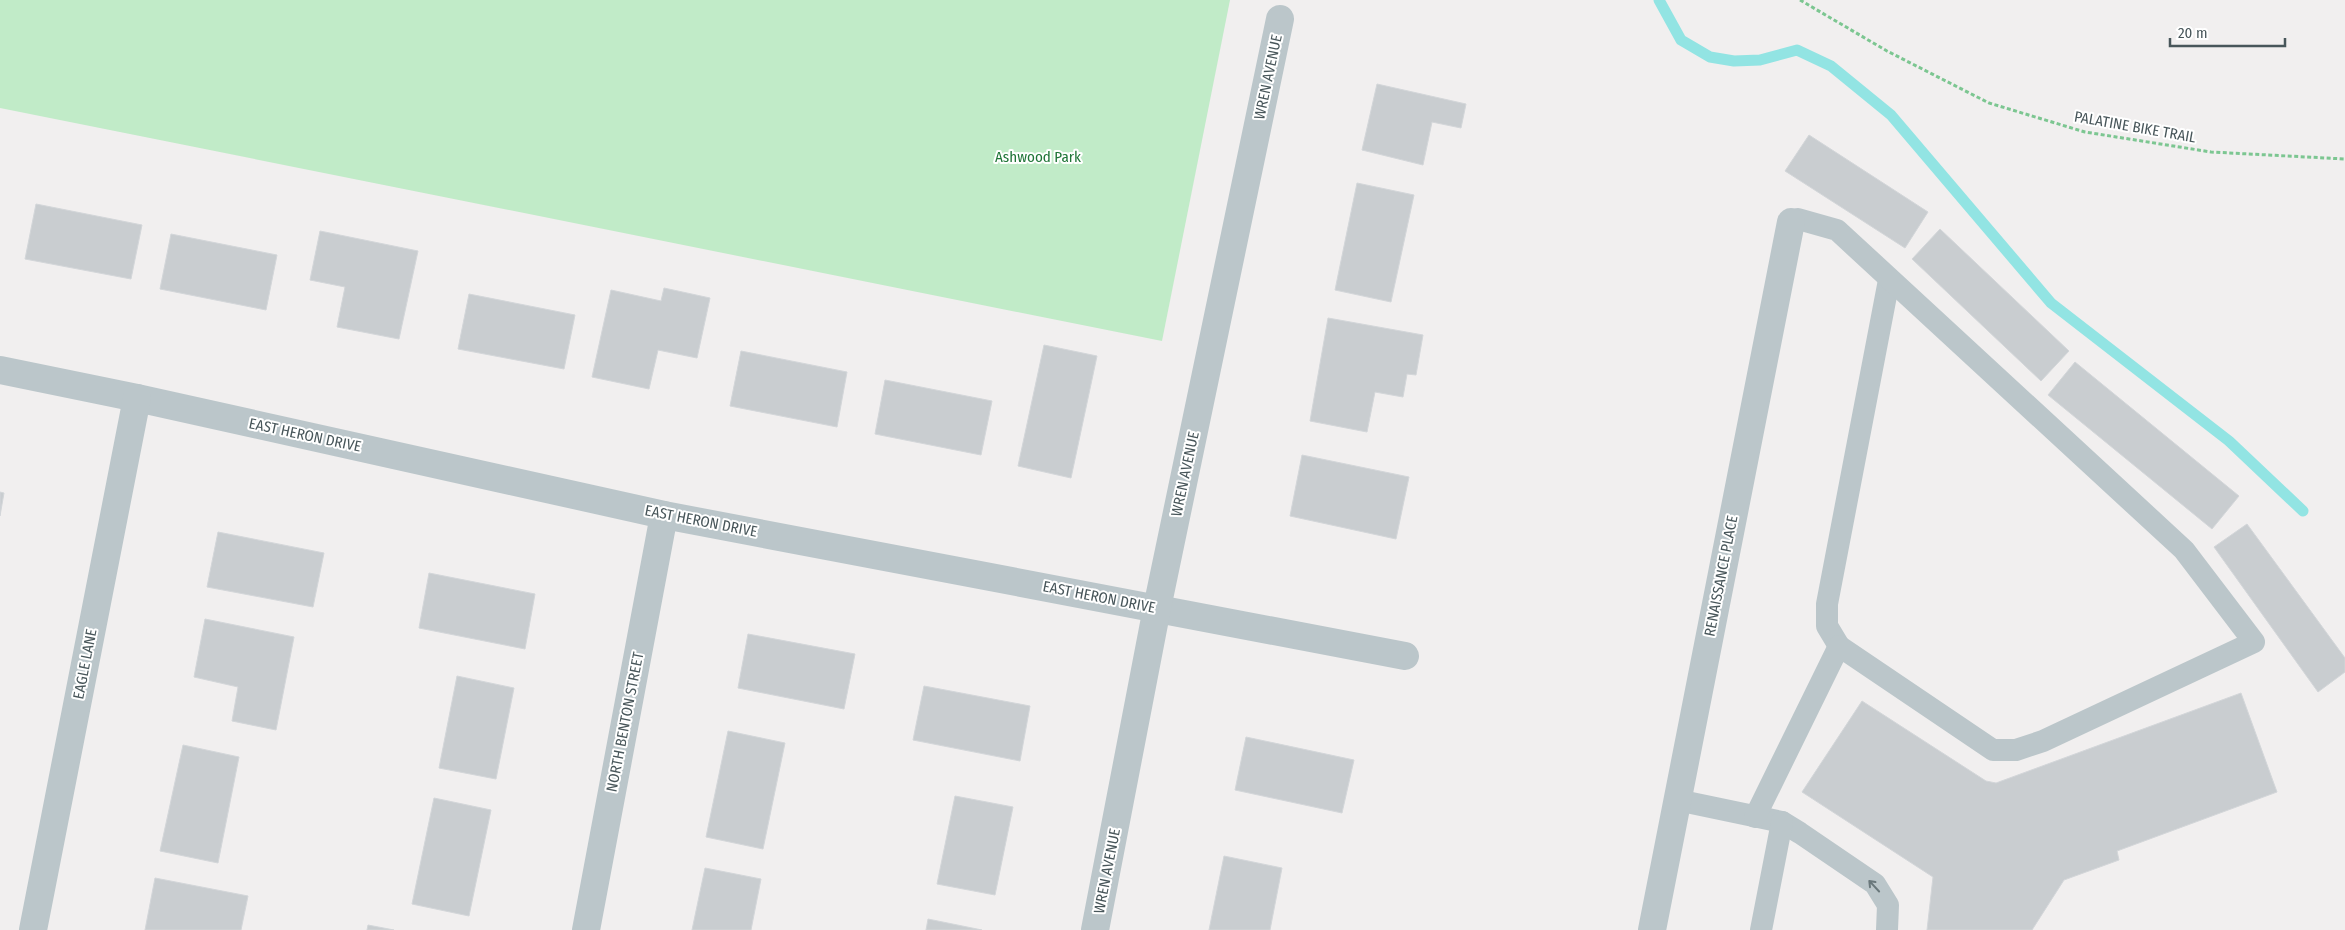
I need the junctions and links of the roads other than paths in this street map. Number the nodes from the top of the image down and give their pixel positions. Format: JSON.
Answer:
{"nodes":[{"id":1,"x":1280,"y":19,"type":"dead end"},
{"id":2,"x":1790,"y":222,"type":"joint"},
{"id":3,"x":1889,"y":280,"type":"junction"},
{"id":4,"x":0,"y":370,"type":"edge"},
{"id":5,"x":137,"y":398,"type":"junction"},
{"id":6,"x":664,"y":515,"type":"junction"},
{"id":7,"x":1157,"y":608,"type":"junction"},
{"id":8,"x":1839,"y":646,"type":"junction"},
{"id":9,"x":1405,"y":656,"type":"dead end"},
{"id":10,"x":1677,"y":800,"type":"junction"},
{"id":11,"x":1755,"y":817,"type":"junction"},
{"id":12,"x":1791,"y":828,"type":"junction"},
{"id":13,"x":33,"y":930,"type":"edge"},
{"id":14,"x":586,"y":930,"type":"edge"},
{"id":15,"x":1096,"y":930,"type":"edge"},
{"id":16,"x":1652,"y":930,"type":"edge"},
{"id":17,"x":1761,"y":930,"type":"edge"},
{"id":18,"x":1887,"y":930,"type":"edge"}],
"edges":[{"from":1,"to":7,"type":"street","name":"WREN AVENUE"},
{"from":2,"to":3,"type":"lane"},
{"from":2,"to":10,"type":"street","name":"RENAISSANCE PLACE"},
{"from":3,"to":8,"type":"lane"},
{"from":3,"to":8,"type":"lane"},
{"from":4,"to":5,"type":"street","name":"EAST HERON DRIVE"},
{"from":5,"to":6,"type":"street","name":"EAST HERON DRIVE"},
{"from":5,"to":13,"type":"street","name":"EAGLE LANE"},
{"from":6,"to":7,"type":"street","name":"EAST HERON DRIVE"},
{"from":6,"to":14,"type":"street","name":"NORTH BENTON STREET"},
{"from":7,"to":9,"type":"street","name":"EAST HERON DRIVE"},
{"from":7,"to":15,"type":"street","name":"WREN AVENUE"},
{"from":8,"to":11,"type":"lane"},
{"from":10,"to":11,"type":"lane"},
{"from":10,"to":16,"type":"street","name":"RENAISSANCE PLACE"},
{"from":11,"to":12,"type":"lane"},
{"from":12,"to":17,"type":"lane"},
{"from":18,"to":12,"type":"lane","one_way":true}]}
